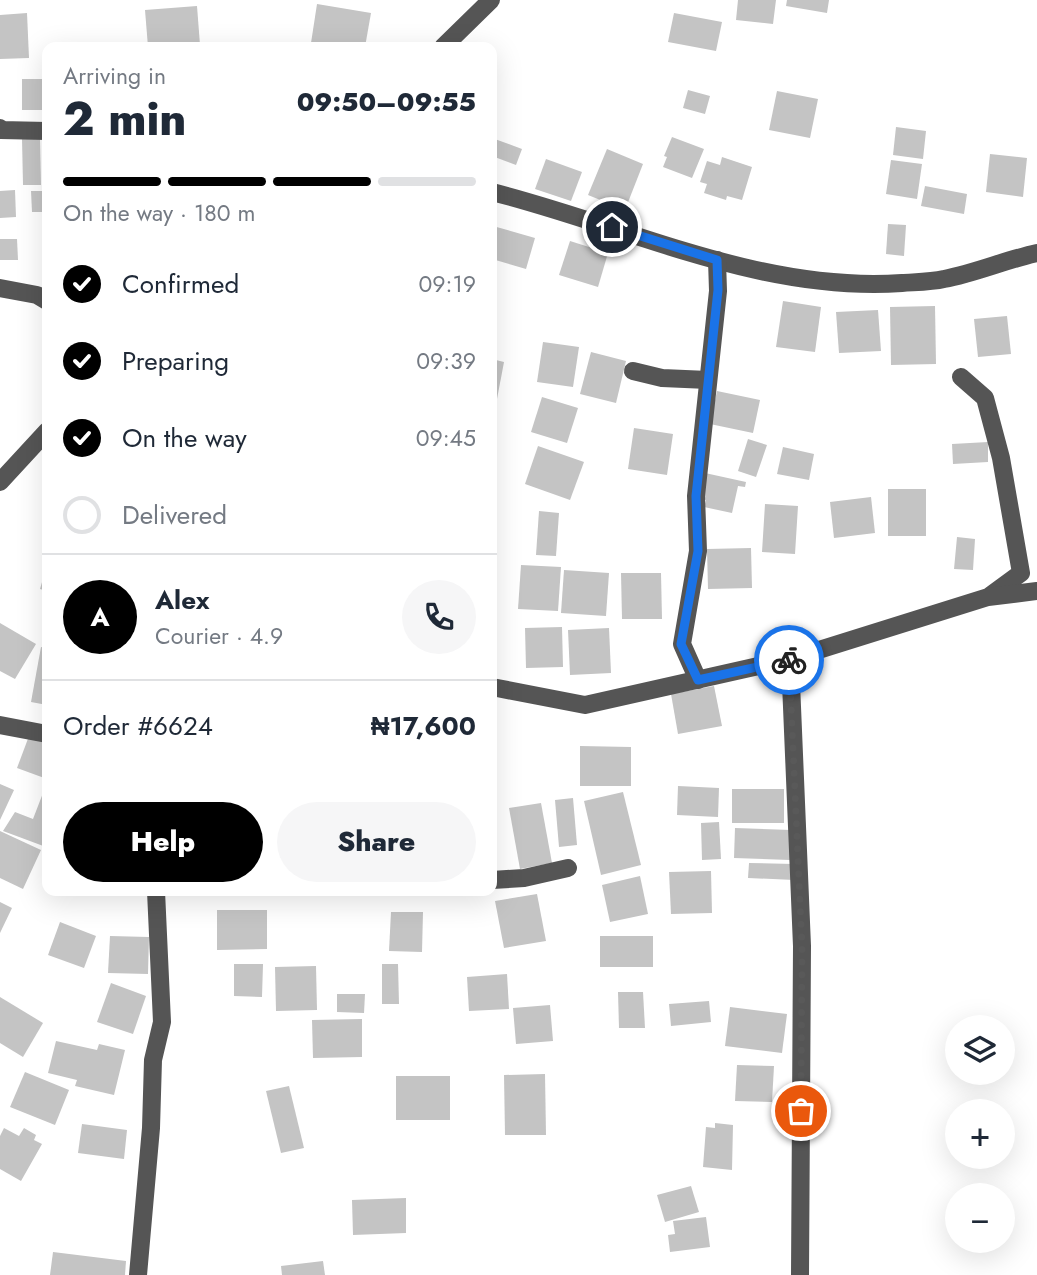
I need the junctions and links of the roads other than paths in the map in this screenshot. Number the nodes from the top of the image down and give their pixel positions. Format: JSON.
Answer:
{"nodes":[{"id":1,"x":491,"y":0,"type":"edge"},
{"id":2,"x":448,"y":42,"type":"edge"},
{"id":3,"x":0,"y":128,"type":"edge"},
{"id":4,"x":42,"y":131,"type":"edge"},
{"id":5,"x":497,"y":193,"type":"edge"},
{"id":6,"x":1037,"y":253,"type":"edge"},
{"id":7,"x":717,"y":260,"type":"junction"},
{"id":8,"x":0,"y":288,"type":"edge"},
{"id":9,"x":42,"y":298,"type":"edge"},
{"id":10,"x":633,"y":372,"type":"dead end"},
{"id":11,"x":961,"y":377,"type":"dead end"},
{"id":12,"x":708,"y":380,"type":"junction"},
{"id":13,"x":42,"y":436,"type":"edge"},
{"id":14,"x":0,"y":482,"type":"edge"},
{"id":15,"x":1037,"y":591,"type":"edge"},
{"id":16,"x":989,"y":597,"type":"junction"},
{"id":17,"x":790,"y":659,"type":"junction"},
{"id":18,"x":698,"y":680,"type":"junction"},
{"id":19,"x":497,"y":688,"type":"edge"},
{"id":20,"x":0,"y":725,"type":"edge"},
{"id":21,"x":42,"y":733,"type":"edge"},
{"id":22,"x":568,"y":868,"type":"dead end"},
{"id":23,"x":497,"y":880,"type":"edge"},
{"id":24,"x":156,"y":896,"type":"edge"},
{"id":25,"x":138,"y":1275,"type":"edge"},
{"id":26,"x":800,"y":1275,"type":"edge"}],
"edges":[{"from":1,"to":2,"type":"street"},
{"from":3,"to":4,"type":"street"},
{"from":5,"to":7,"type":"street"},
{"from":6,"to":7,"type":"street"},
{"from":7,"to":12,"type":"street"},
{"from":8,"to":9,"type":"street"},
{"from":10,"to":12,"type":"street"},
{"from":11,"to":16,"type":"street"},
{"from":12,"to":18,"type":"street"},
{"from":13,"to":14,"type":"street"},
{"from":15,"to":16,"type":"street"},
{"from":16,"to":17,"type":"street"},
{"from":17,"to":18,"type":"street"},
{"from":17,"to":26,"type":"street"},
{"from":18,"to":19,"type":"street"},
{"from":20,"to":21,"type":"street"},
{"from":22,"to":23,"type":"street"},
{"from":24,"to":25,"type":"street"}]}
